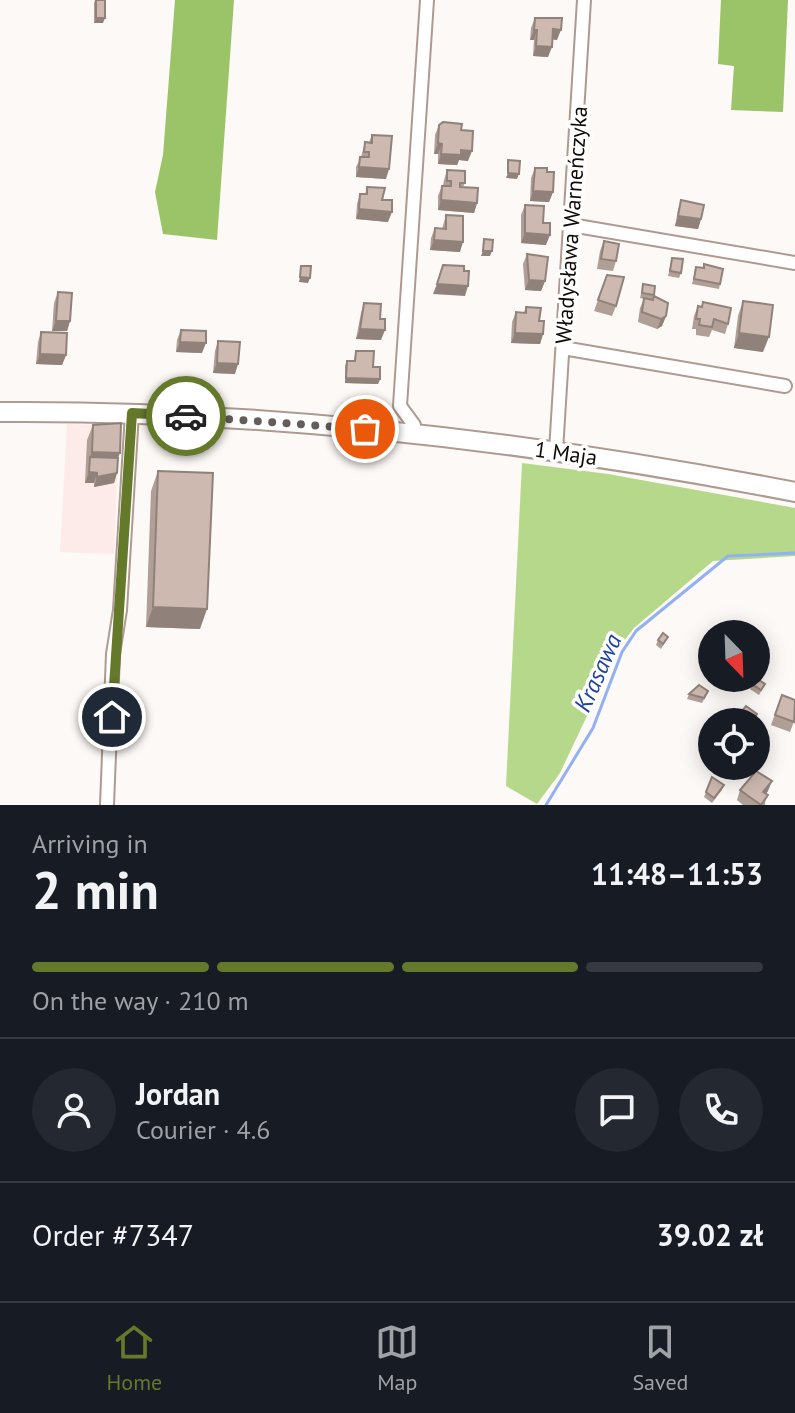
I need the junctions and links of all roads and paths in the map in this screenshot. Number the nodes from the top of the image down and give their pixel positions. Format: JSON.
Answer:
{"nodes":[{"id":1,"x":427,"y":0,"type":"edge"},
{"id":2,"x":584,"y":0,"type":"edge"},
{"id":3,"x":571,"y":225,"type":"junction"},
{"id":4,"x":795,"y":263,"type":"edge"},
{"id":5,"x":563,"y":348,"type":"junction"},
{"id":6,"x":785,"y":386,"type":"dead end"},
{"id":7,"x":0,"y":412,"type":"edge"},
{"id":8,"x":132,"y":413,"type":"junction"},
{"id":9,"x":414,"y":433,"type":"junction"},
{"id":10,"x":556,"y":451,"type":"junction"},
{"id":11,"x":795,"y":492,"type":"edge"},
{"id":12,"x":107,"y":805,"type":"edge"}],
"edges":[{"from":1,"to":9,"type":"street"},
{"from":2,"to":3,"type":"street","name":"Władysława Warneńczyka"},
{"from":3,"to":4,"type":"street"},
{"from":3,"to":5,"type":"street","name":"Władysława Warneńczyka"},
{"from":5,"to":6,"type":"street"},
{"from":5,"to":10,"type":"street","name":"Władysława Warneńczyka"},
{"from":7,"to":8,"type":"main road","name":"1 Maja"},
{"from":8,"to":9,"type":"main road","name":"1 Maja"},
{"from":8,"to":12,"type":"street"},
{"from":9,"to":10,"type":"main road","name":"1 Maja"},
{"from":10,"to":11,"type":"main road","name":"1 Maja"}]}
